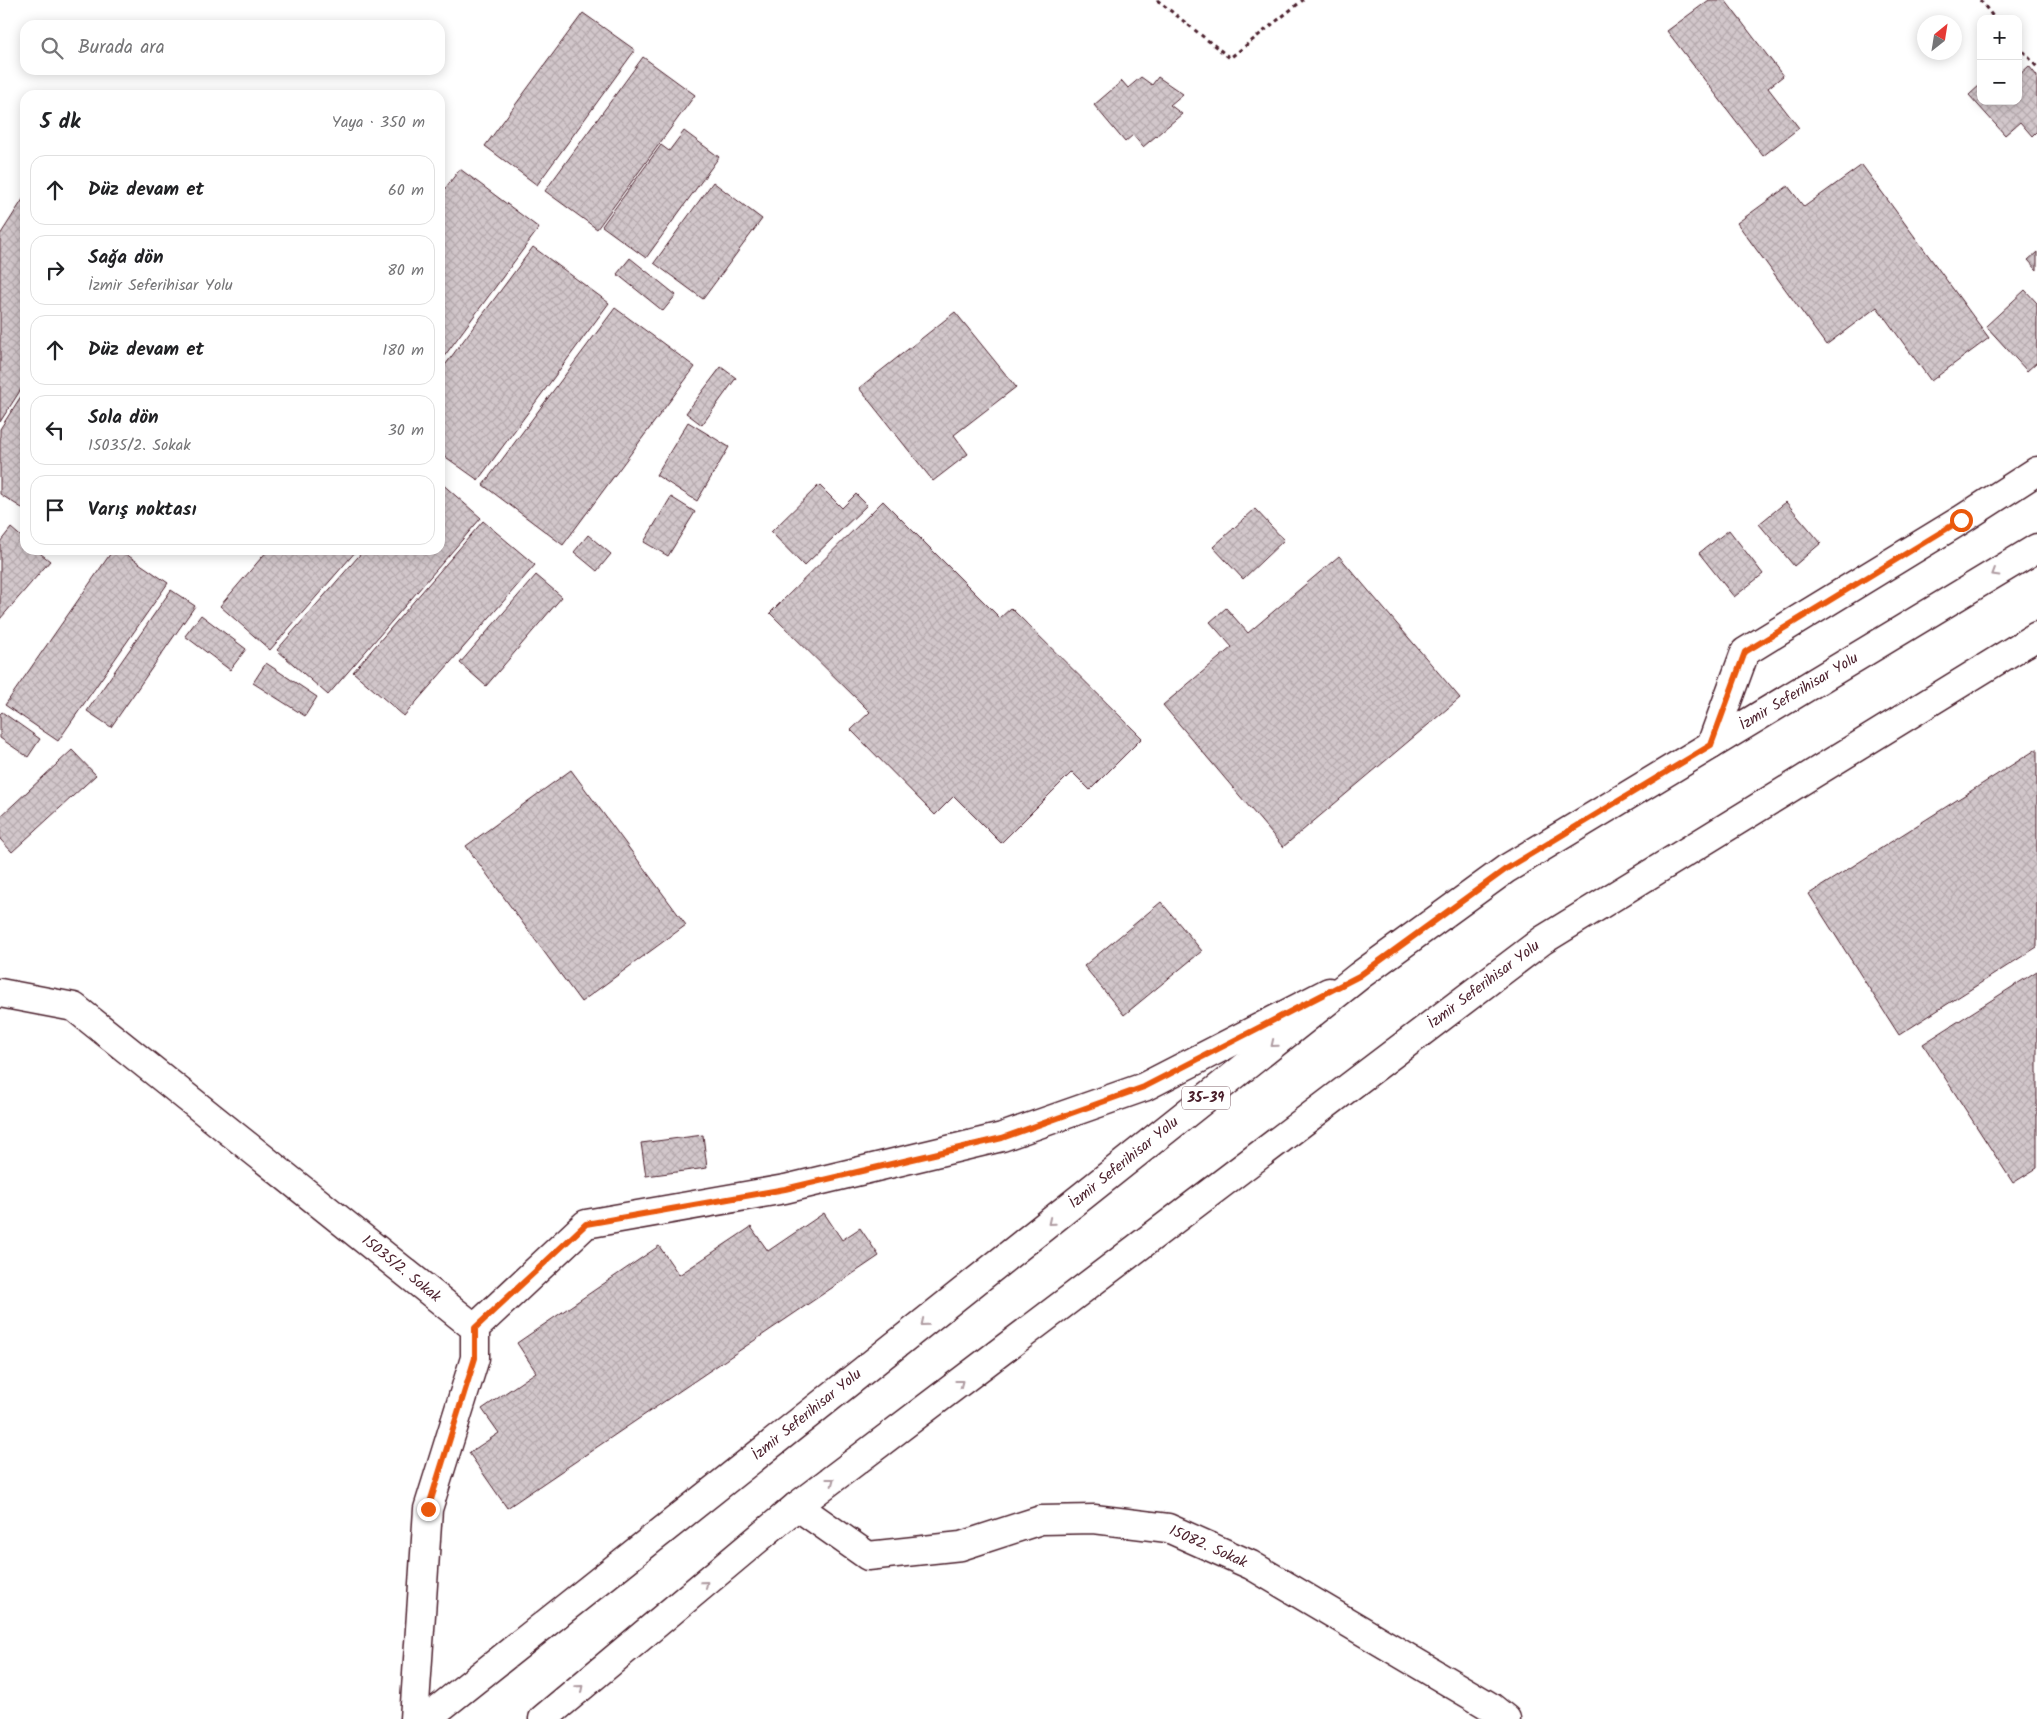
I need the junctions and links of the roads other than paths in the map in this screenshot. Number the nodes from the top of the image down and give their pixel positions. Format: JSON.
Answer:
{"nodes":[{"id":1,"x":2037,"y":471,"type":"edge"},
{"id":2,"x":2037,"y":548,"type":"edge"},
{"id":3,"x":2037,"y":636,"type":"edge"},
{"id":4,"x":1711,"y":745,"type":"junction"},
{"id":5,"x":1359,"y":976,"type":"junction"},
{"id":6,"x":0,"y":994,"type":"edge"},
{"id":7,"x":475,"y":1328,"type":"junction"},
{"id":8,"x":797,"y":1506,"type":"junction"},
{"id":9,"x":414,"y":1719,"type":"edge"},
{"id":10,"x":426,"y":1719,"type":"edge"},
{"id":11,"x":543,"y":1719,"type":"edge"},
{"id":12,"x":1506,"y":1719,"type":"edge"}],
"edges":[{"from":1,"to":4,"type":"main road"},
{"from":2,"to":4,"type":"main road","name":"İzmir Seferihisar Yolu","number":"35-39","one_way":true},
{"from":8,"to":3,"type":"main road","name":"İzmir Seferihisar Yolu","one_way":true},
{"from":4,"to":5,"type":"main road","name":"İzmir Seferihisar Yolu","number":"35-39"},
{"from":5,"to":7,"type":"main road"},
{"from":5,"to":10,"type":"main road","name":"İzmir Seferihisar Yolu","number":"35-39","one_way":true},
{"from":6,"to":7,"type":"main road","name":"15035/2. Sokak"},
{"from":7,"to":9,"type":"main road"},
{"from":11,"to":8,"type":"main road","name":"İzmir Seferihisar Yolu","one_way":true},
{"from":8,"to":12,"type":"main road","name":"15082. Sokak"}]}
